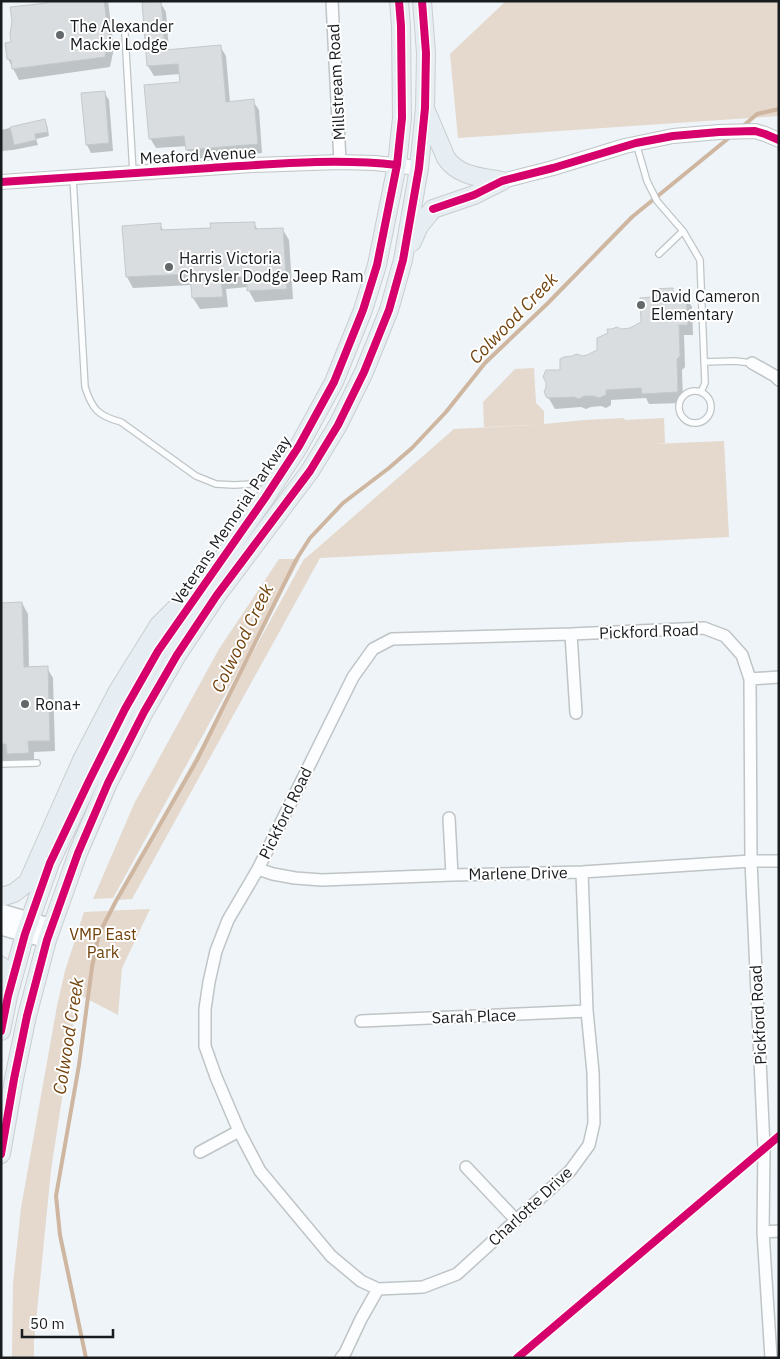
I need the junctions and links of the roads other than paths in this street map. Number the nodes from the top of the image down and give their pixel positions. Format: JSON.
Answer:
{"nodes":[{"id":1,"x":332,"y":1,"type":"edge"},
{"id":2,"x":399,"y":1,"type":"edge"},
{"id":3,"x":422,"y":1,"type":"edge"},
{"id":4,"x":125,"y":34,"type":"dead end"},
{"id":5,"x":425,"y":108,"type":"junction"},
{"id":6,"x":779,"y":140,"type":"edge"},
{"id":7,"x":636,"y":144,"type":"junction"},
{"id":8,"x":340,"y":162,"type":"junction"},
{"id":9,"x":397,"y":166,"type":"junction"},
{"id":10,"x":420,"y":168,"type":"junction"},
{"id":11,"x":133,"y":173,"type":"junction"},
{"id":12,"x":72,"y":177,"type":"junction"},
{"id":13,"x":502,"y":181,"type":"junction"},
{"id":14,"x":1,"y":182,"type":"edge"},
{"id":15,"x":683,"y":231,"type":"junction"},
{"id":16,"x":659,"y":254,"type":"dead end"},
{"id":17,"x":403,"y":260,"type":"junction"},
{"id":18,"x":704,"y":362,"type":"junction"},
{"id":19,"x":752,"y":363,"type":"joint"},
{"id":20,"x":779,"y":380,"type":"edge"},
{"id":21,"x":701,"y":392,"type":"junction"},
{"id":22,"x":278,"y":478,"type":"junction"},
{"id":23,"x":213,"y":571,"type":"junction"},
{"id":24,"x":571,"y":634,"type":"junction"},
{"id":25,"x":148,"y":669,"type":"junction"},
{"id":26,"x":779,"y":677,"type":"edge"},
{"id":27,"x":163,"y":678,"type":"junction"},
{"id":28,"x":750,"y":679,"type":"junction"},
{"id":29,"x":576,"y":713,"type":"dead end"},
{"id":30,"x":37,"y":763,"type":"dead end"},
{"id":31,"x":1,"y":764,"type":"edge"},
{"id":32,"x":449,"y":818,"type":"dead end"},
{"id":33,"x":751,"y":861,"type":"junction"},
{"id":34,"x":779,"y":861,"type":"edge"},
{"id":35,"x":258,"y":869,"type":"junction"},
{"id":36,"x":582,"y":872,"type":"junction"},
{"id":37,"x":452,"y":875,"type":"junction"},
{"id":38,"x":1,"y":897,"type":"edge"},
{"id":39,"x":1,"y":912,"type":"edge"},
{"id":40,"x":1,"y":926,"type":"edge"},
{"id":41,"x":27,"y":927,"type":"junction"},
{"id":42,"x":50,"y":934,"type":"junction"},
{"id":43,"x":1,"y":966,"type":"edge"},
{"id":44,"x":8,"y":996,"type":"junction"},
{"id":45,"x":587,"y":1011,"type":"junction"},
{"id":46,"x":361,"y":1021,"type":"dead end"},
{"id":47,"x":1,"y":1031,"type":"edge"},
{"id":48,"x":239,"y":1131,"type":"junction"},
{"id":49,"x":200,"y":1152,"type":"dead end"},
{"id":50,"x":1,"y":1154,"type":"edge"},
{"id":51,"x":466,"y":1167,"type":"dead end"},
{"id":52,"x":516,"y":1220,"type":"junction"},
{"id":53,"x":779,"y":1231,"type":"edge"},
{"id":54,"x":762,"y":1232,"type":"junction"},
{"id":55,"x":378,"y":1289,"type":"junction"},
{"id":56,"x":341,"y":1358,"type":"edge"},
{"id":57,"x":771,"y":1358,"type":"edge"}],
"edges":[{"from":1,"to":8,"type":"street","name":"Millstream Road"},
{"from":2,"to":9,"type":"main road","name":"Veterans Memorial Parkway"},
{"from":3,"to":5,"type":"main road","name":"Veterans Memorial Parkway"},
{"from":4,"to":11,"type":"lane"},
{"from":5,"to":10,"type":"main road","name":"Veterans Memorial Parkway"},
{"from":5,"to":13,"type":"main road"},
{"from":6,"to":7,"type":"street"},
{"from":7,"to":13,"type":"street"},
{"from":7,"to":15,"type":"lane"},
{"from":8,"to":9,"type":"street","name":"Meaford Avenue"},
{"from":8,"to":11,"type":"street","name":"Meaford Avenue"},
{"from":9,"to":10,"type":"street","name":"Meaford Avenue"},
{"from":9,"to":22,"type":"main road","name":"Veterans Memorial Parkway"},
{"from":10,"to":17,"type":"main road","name":"Veterans Memorial Parkway"},
{"from":11,"to":12,"type":"street","name":"Meaford Avenue"},
{"from":12,"to":14,"type":"street","name":"Meaford Avenue"},
{"from":12,"to":22,"type":"lane"},
{"from":13,"to":17,"type":"main road"},
{"from":15,"to":16,"type":"lane"},
{"from":15,"to":18,"type":"lane"},
{"from":17,"to":27,"type":"main road","name":"Veterans Memorial Parkway"},
{"from":18,"to":19,"type":"lane"},
{"from":18,"to":21,"type":"lane"},
{"from":19,"to":20,"type":"street"},
{"from":21,"to":21,"type":"lane"},
{"from":22,"to":23,"type":"main road","name":"Veterans Memorial Parkway"},
{"from":23,"to":25,"type":"main road","name":"Veterans Memorial Parkway"},
{"from":23,"to":38,"type":"main road"},
{"from":24,"to":28,"type":"street","name":"Pickford Road"},
{"from":24,"to":29,"type":"street"},
{"from":24,"to":35,"type":"street","name":"Pickford Road"},
{"from":25,"to":27,"type":"lane"},
{"from":25,"to":41,"type":"main road","name":"Veterans Memorial Parkway"},
{"from":26,"to":28,"type":"street"},
{"from":27,"to":42,"type":"main road","name":"Veterans Memorial Parkway"},
{"from":28,"to":33,"type":"street","name":"Pickford Road"},
{"from":30,"to":31,"type":"lane"},
{"from":32,"to":37,"type":"street"},
{"from":33,"to":34,"type":"street","name":"Marlene Drive"},
{"from":33,"to":36,"type":"street","name":"Marlene Drive"},
{"from":33,"to":54,"type":"street","name":"Pickford Road"},
{"from":35,"to":37,"type":"street","name":"Marlene Drive"},
{"from":35,"to":48,"type":"street","name":"Pickford Road"},
{"from":36,"to":37,"type":"street","name":"Marlene Drive"},
{"from":36,"to":45,"type":"street","name":"Charlotte Drive"},
{"from":39,"to":41,"type":"main road"},
{"from":40,"to":41,"type":"main road"},
{"from":41,"to":42,"type":"main road"},
{"from":41,"to":44,"type":"main road","name":"Veterans Memorial Parkway"},
{"from":42,"to":50,"type":"main road","name":"Veterans Memorial Parkway"},
{"from":43,"to":44,"type":"main road"},
{"from":44,"to":47,"type":"main road","name":"Veterans Memorial Parkway"},
{"from":45,"to":46,"type":"street","name":"Sarah Place"},
{"from":45,"to":52,"type":"street","name":"Charlotte Drive"},
{"from":48,"to":49,"type":"street"},
{"from":48,"to":55,"type":"street","name":"Pickford Road"},
{"from":51,"to":52,"type":"street"},
{"from":52,"to":55,"type":"street","name":"Charlotte Drive"},
{"from":53,"to":54,"type":"street"},
{"from":54,"to":57,"type":"street","name":"Pickford Road"},
{"from":55,"to":56,"type":"street"}]}
